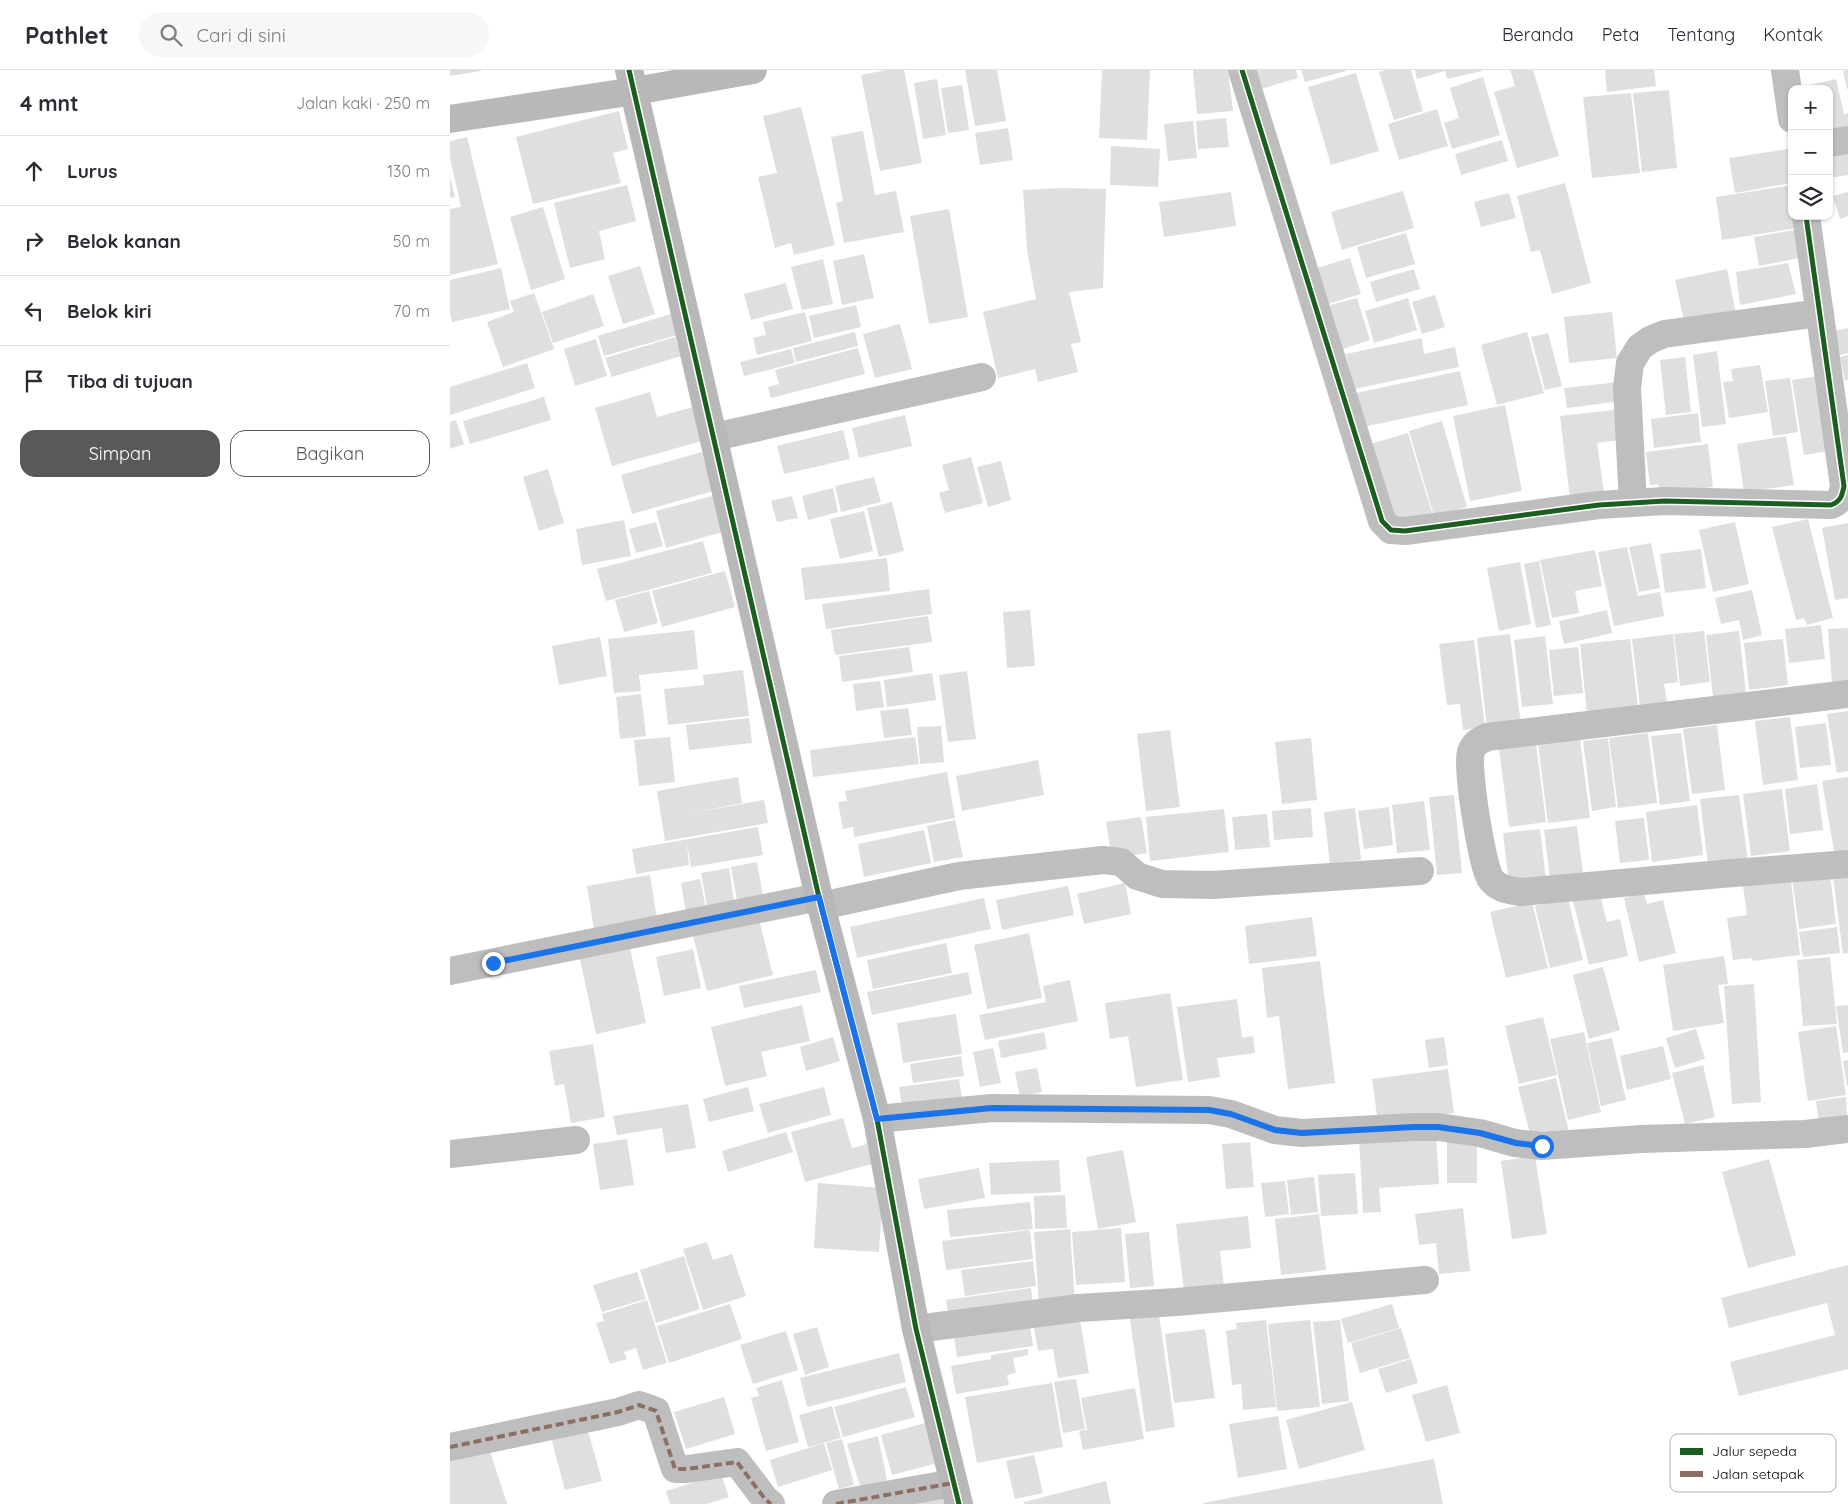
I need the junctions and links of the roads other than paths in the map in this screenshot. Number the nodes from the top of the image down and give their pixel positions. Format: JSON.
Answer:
{"nodes":[{"id":1,"x":753,"y":70,"type":"edge"},
{"id":2,"x":1242,"y":70,"type":"edge"},
{"id":3,"x":1785,"y":70,"type":"edge"},
{"id":4,"x":632,"y":81,"type":"edge"},
{"id":5,"x":1788,"y":91,"type":"edge"},
{"id":6,"x":450,"y":118,"type":"edge"},
{"id":7,"x":1848,"y":140,"type":"edge"},
{"id":8,"x":1833,"y":142,"type":"edge"},
{"id":9,"x":1807,"y":220,"type":"edge"},
{"id":10,"x":1820,"y":313,"type":"junction"},
{"id":11,"x":982,"y":377,"type":"dead end"},
{"id":12,"x":1839,"y":385,"type":"edge"},
{"id":13,"x":714,"y":437,"type":"junction"},
{"id":14,"x":1632,"y":503,"type":"junction"},
{"id":15,"x":1848,"y":694,"type":"edge"},
{"id":16,"x":1848,"y":864,"type":"edge"},
{"id":17,"x":1420,"y":871,"type":"dead end"},
{"id":18,"x":820,"y":902,"type":"junction"},
{"id":19,"x":450,"y":971,"type":"edge"},
{"id":20,"x":877,"y":1119,"type":"junction"},
{"id":21,"x":1848,"y":1130,"type":"edge"},
{"id":22,"x":576,"y":1140,"type":"dead end"},
{"id":23,"x":450,"y":1154,"type":"edge"},
{"id":24,"x":1425,"y":1280,"type":"dead end"},
{"id":25,"x":916,"y":1329,"type":"junction"},
{"id":26,"x":450,"y":1447,"type":"edge"},
{"id":27,"x":956,"y":1493,"type":"edge"},
{"id":28,"x":771,"y":1504,"type":"edge"},
{"id":29,"x":836,"y":1504,"type":"edge"}],
"edges":[{"from":1,"to":4,"type":"street"},
{"from":2,"to":14,"type":"street"},
{"from":3,"to":5,"type":"street"},
{"from":4,"to":6,"type":"street"},
{"from":4,"to":13,"type":"street"},
{"from":7,"to":8,"type":"street"},
{"from":9,"to":10,"type":"street"},
{"from":10,"to":12,"type":"street"},
{"from":10,"to":14,"type":"street"},
{"from":11,"to":13,"type":"street"},
{"from":12,"to":14,"type":"street"},
{"from":13,"to":18,"type":"street"},
{"from":15,"to":16,"type":"street"},
{"from":17,"to":18,"type":"street"},
{"from":18,"to":19,"type":"street"},
{"from":18,"to":20,"type":"street"},
{"from":20,"to":21,"type":"street"},
{"from":20,"to":25,"type":"street"},
{"from":22,"to":23,"type":"street"},
{"from":24,"to":25,"type":"street"},
{"from":25,"to":27,"type":"street"},
{"from":26,"to":28,"type":"street"},
{"from":27,"to":29,"type":"street"}]}
